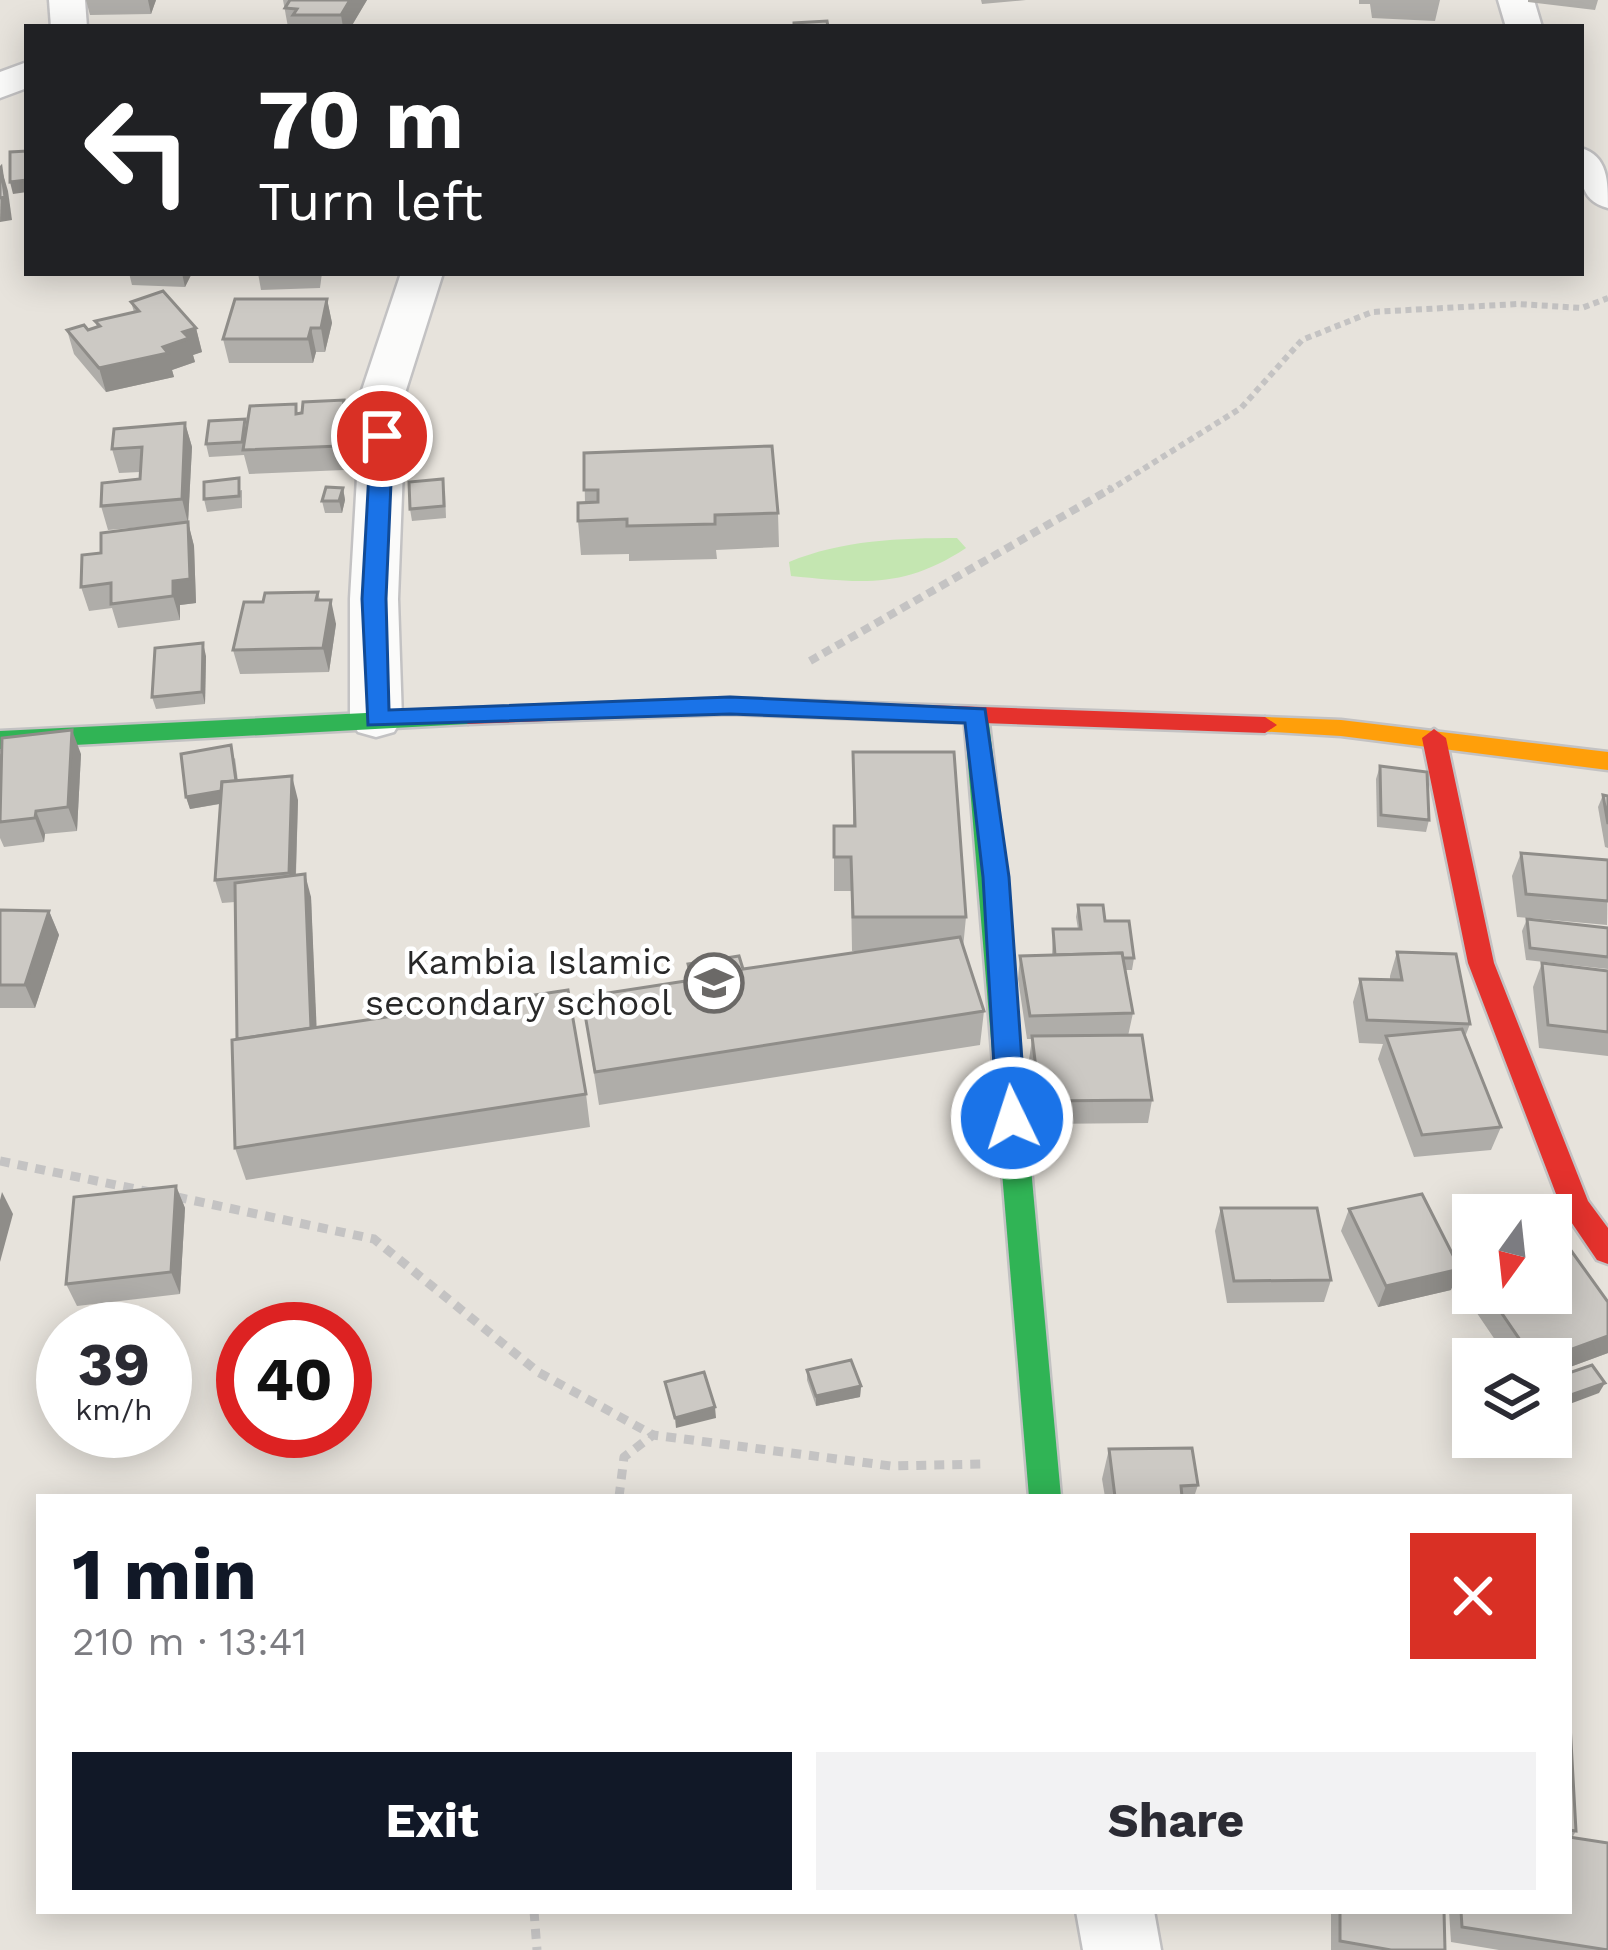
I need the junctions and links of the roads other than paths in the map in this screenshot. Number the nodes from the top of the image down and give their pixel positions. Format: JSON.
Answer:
{"nodes":[{"id":1,"x":1584,"y":164,"type":"edge"},
{"id":2,"x":1608,"y":196,"type":"edge"},
{"id":3,"x":421,"y":276,"type":"edge"},
{"id":4,"x":976,"y":715,"type":"junction"},
{"id":5,"x":376,"y":718,"type":"junction"},
{"id":6,"x":1434,"y":738,"type":"junction"},
{"id":7,"x":0,"y":740,"type":"edge"},
{"id":8,"x":1608,"y":761,"type":"edge"},
{"id":9,"x":1608,"y":1251,"type":"edge"},
{"id":10,"x":1045,"y":1494,"type":"edge"},
{"id":11,"x":1116,"y":1914,"type":"edge"},
{"id":12,"x":1122,"y":1950,"type":"edge"}],
"edges":[{"from":1,"to":2,"type":"street"},
{"from":3,"to":5,"type":"street"},
{"from":4,"to":5,"type":"street"},
{"from":4,"to":6,"type":"street"},
{"from":4,"to":10,"type":"street"},
{"from":5,"to":7,"type":"street"},
{"from":6,"to":8,"type":"street"},
{"from":6,"to":9,"type":"street"},
{"from":11,"to":12,"type":"street"}]}
